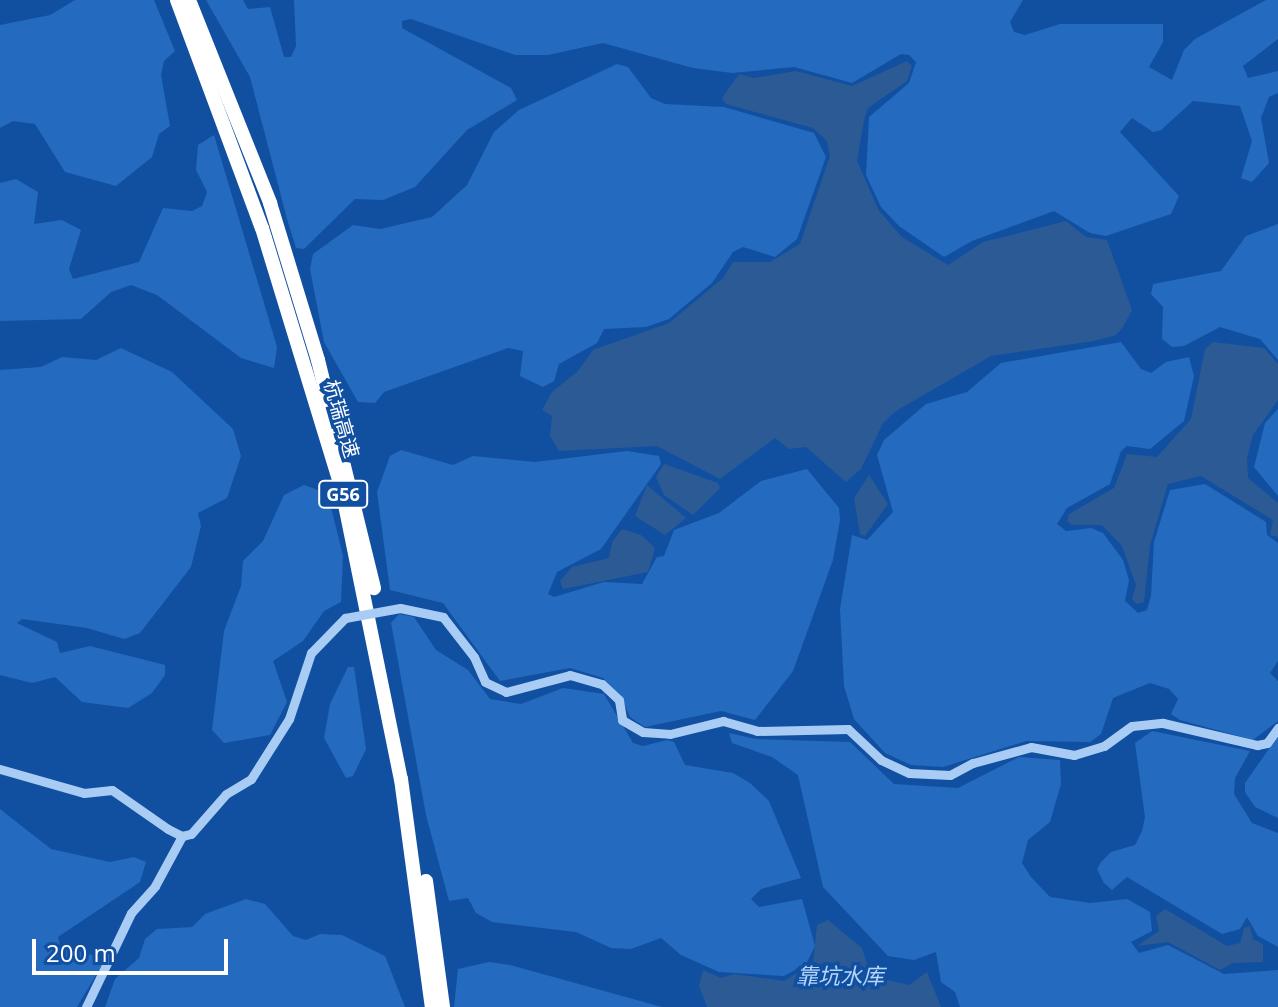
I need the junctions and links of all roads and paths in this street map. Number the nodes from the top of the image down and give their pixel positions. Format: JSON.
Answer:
{"nodes":[{"id":1,"x":177,"y":0,"type":"edge"},
{"id":2,"x":189,"y":0,"type":"edge"},
{"id":3,"x":1278,"y":728,"type":"edge"},
{"id":4,"x":0,"y":769,"type":"edge"},
{"id":5,"x":182,"y":836,"type":"junction"},
{"id":6,"x":86,"y":1007,"type":"edge"},
{"id":7,"x":432,"y":1007,"type":"edge"},
{"id":8,"x":443,"y":1007,"type":"edge"}],
"edges":[{"from":1,"to":7,"type":"highway","name":"杭瑞高速","number":"G56"},
{"from":2,"to":8,"type":"highway","name":"杭瑞高速","number":"G56"},
{"from":3,"to":5,"type":"street","bridge":true},
{"from":4,"to":5,"type":"street"},
{"from":5,"to":6,"type":"street"}]}
